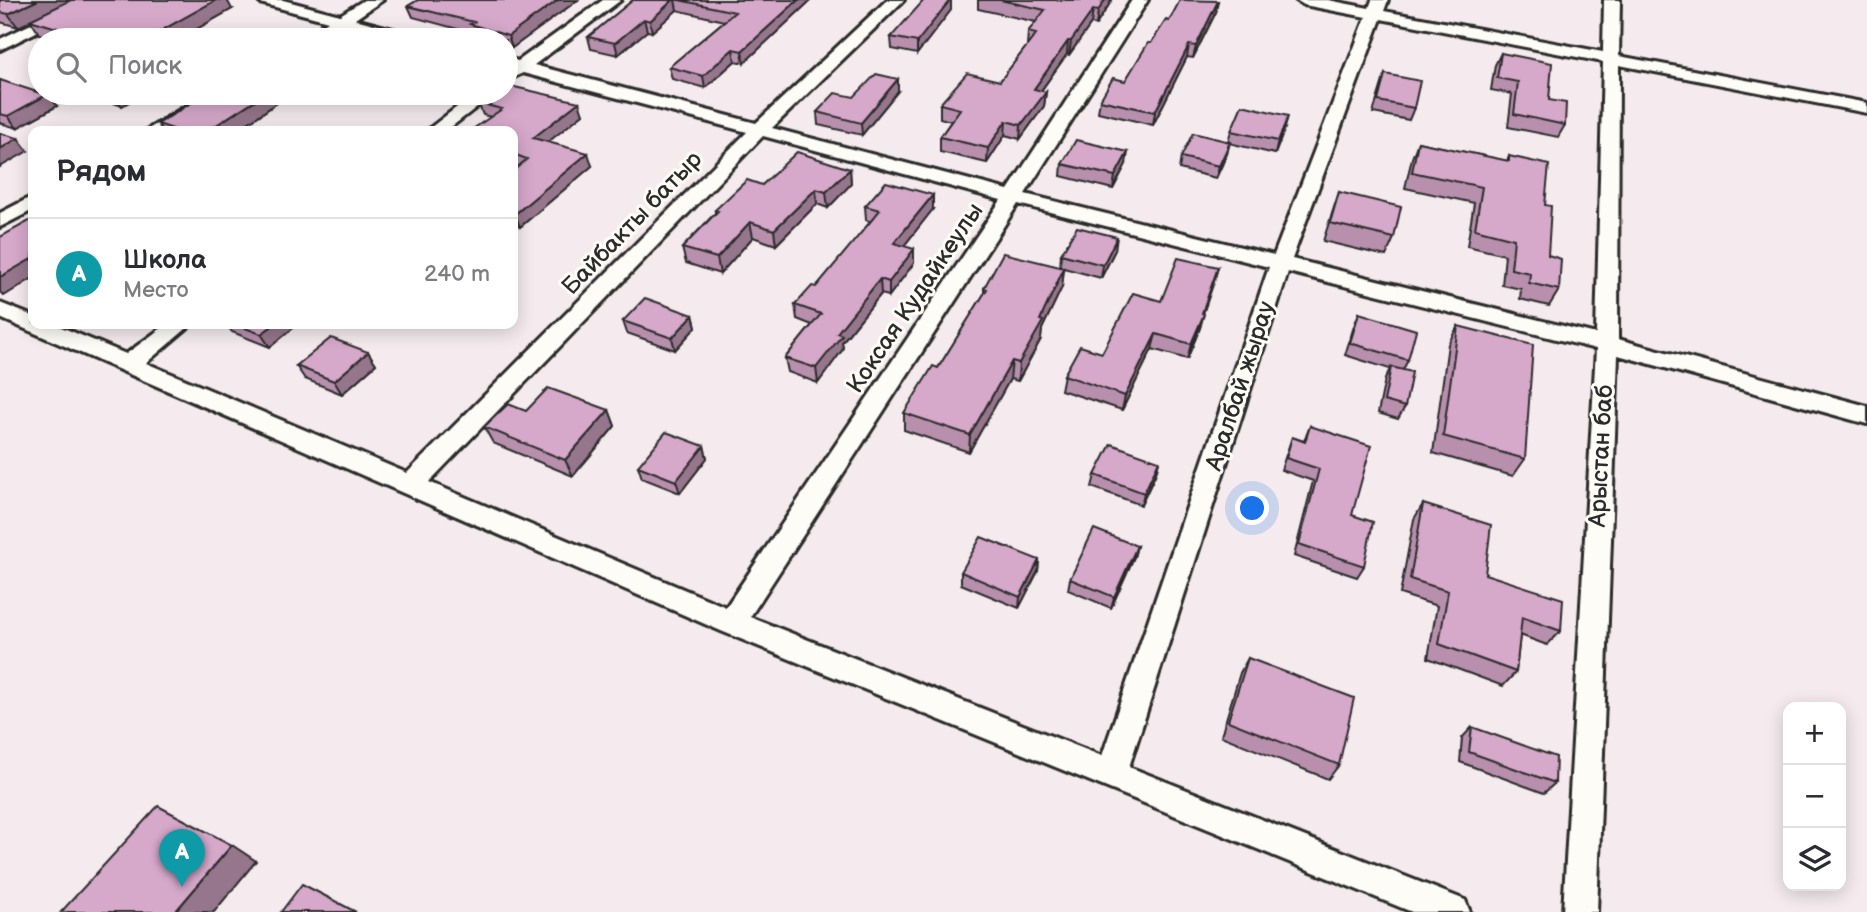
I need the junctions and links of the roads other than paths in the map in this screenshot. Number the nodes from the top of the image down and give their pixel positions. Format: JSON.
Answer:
{"nodes":[{"id":1,"x":93,"y":0,"type":"edge"},
{"id":2,"x":265,"y":0,"type":"edge"},
{"id":3,"x":375,"y":0,"type":"edge"},
{"id":4,"x":613,"y":0,"type":"edge"},
{"id":5,"x":896,"y":0,"type":"edge"},
{"id":6,"x":1140,"y":0,"type":"edge"},
{"id":7,"x":1304,"y":0,"type":"edge"},
{"id":8,"x":1612,"y":0,"type":"edge"},
{"id":9,"x":1378,"y":7,"type":"edge"},
{"id":10,"x":342,"y":21,"type":"junction"},
{"id":11,"x":35,"y":28,"type":"edge"},
{"id":12,"x":330,"y":28,"type":"edge"},
{"id":13,"x":370,"y":28,"type":"edge"},
{"id":14,"x":28,"y":31,"type":"edge"},
{"id":15,"x":0,"y":45,"type":"edge"},
{"id":16,"x":1611,"y":59,"type":"junction"},
{"id":17,"x":518,"y":64,"type":"edge"},
{"id":18,"x":518,"y":71,"type":"edge"},
{"id":19,"x":198,"y":105,"type":"edge"},
{"id":20,"x":470,"y":105,"type":"edge"},
{"id":21,"x":1867,"y":108,"type":"edge"},
{"id":22,"x":163,"y":126,"type":"edge"},
{"id":23,"x":442,"y":126,"type":"edge"},
{"id":24,"x":758,"y":131,"type":"junction"},
{"id":25,"x":1013,"y":197,"type":"junction"},
{"id":26,"x":28,"y":205,"type":"edge"},
{"id":27,"x":0,"y":222,"type":"edge"},
{"id":28,"x":1280,"y":265,"type":"junction"},
{"id":29,"x":0,"y":310,"type":"edge"},
{"id":30,"x":28,"y":322,"type":"edge"},
{"id":31,"x":46,"y":329,"type":"edge"},
{"id":32,"x":174,"y":329,"type":"edge"},
{"id":33,"x":1606,"y":344,"type":"junction"},
{"id":34,"x":129,"y":363,"type":"junction"},
{"id":35,"x":1867,"y":415,"type":"edge"},
{"id":36,"x":410,"y":487,"type":"junction"},
{"id":37,"x":731,"y":622,"type":"junction"},
{"id":38,"x":1111,"y":775,"type":"junction"},
{"id":39,"x":1453,"y":912,"type":"edge"},
{"id":40,"x":1580,"y":912,"type":"edge"}],
"edges":[{"from":1,"to":11,"type":"street"},
{"from":2,"to":10,"type":"street"},
{"from":3,"to":10,"type":"street"},
{"from":4,"to":17,"type":"street"},
{"from":5,"to":24,"type":"street","name":"Байбакты батыр"},
{"from":6,"to":25,"type":"street","name":"Коксая Кудайкеулы"},
{"from":7,"to":9,"type":"street"},
{"from":8,"to":16,"type":"street","name":"Арыстан баб"},
{"from":9,"to":16,"type":"street"},
{"from":9,"to":28,"type":"street","name":"Аралбай жырау"},
{"from":10,"to":12,"type":"street"},
{"from":10,"to":13,"type":"street"},
{"from":14,"to":15,"type":"street"},
{"from":16,"to":21,"type":"street"},
{"from":16,"to":33,"type":"street","name":"Арыстан баб"},
{"from":18,"to":24,"type":"street"},
{"from":19,"to":22,"type":"street"},
{"from":20,"to":23,"type":"street"},
{"from":24,"to":25,"type":"street"},
{"from":24,"to":36,"type":"street","name":"Байбакты батыр"},
{"from":25,"to":28,"type":"street"},
{"from":25,"to":37,"type":"street","name":"Коксая Кудайкеулы"},
{"from":26,"to":27,"type":"street"},
{"from":28,"to":33,"type":"street"},
{"from":28,"to":38,"type":"street","name":"Аралбай жырау"},
{"from":29,"to":30,"type":"street"},
{"from":31,"to":34,"type":"street"},
{"from":32,"to":34,"type":"street"},
{"from":33,"to":35,"type":"street"},
{"from":33,"to":40,"type":"street","name":"Арыстан баб"},
{"from":34,"to":36,"type":"street"},
{"from":36,"to":37,"type":"street"},
{"from":37,"to":38,"type":"street"},
{"from":38,"to":39,"type":"street"}]}
